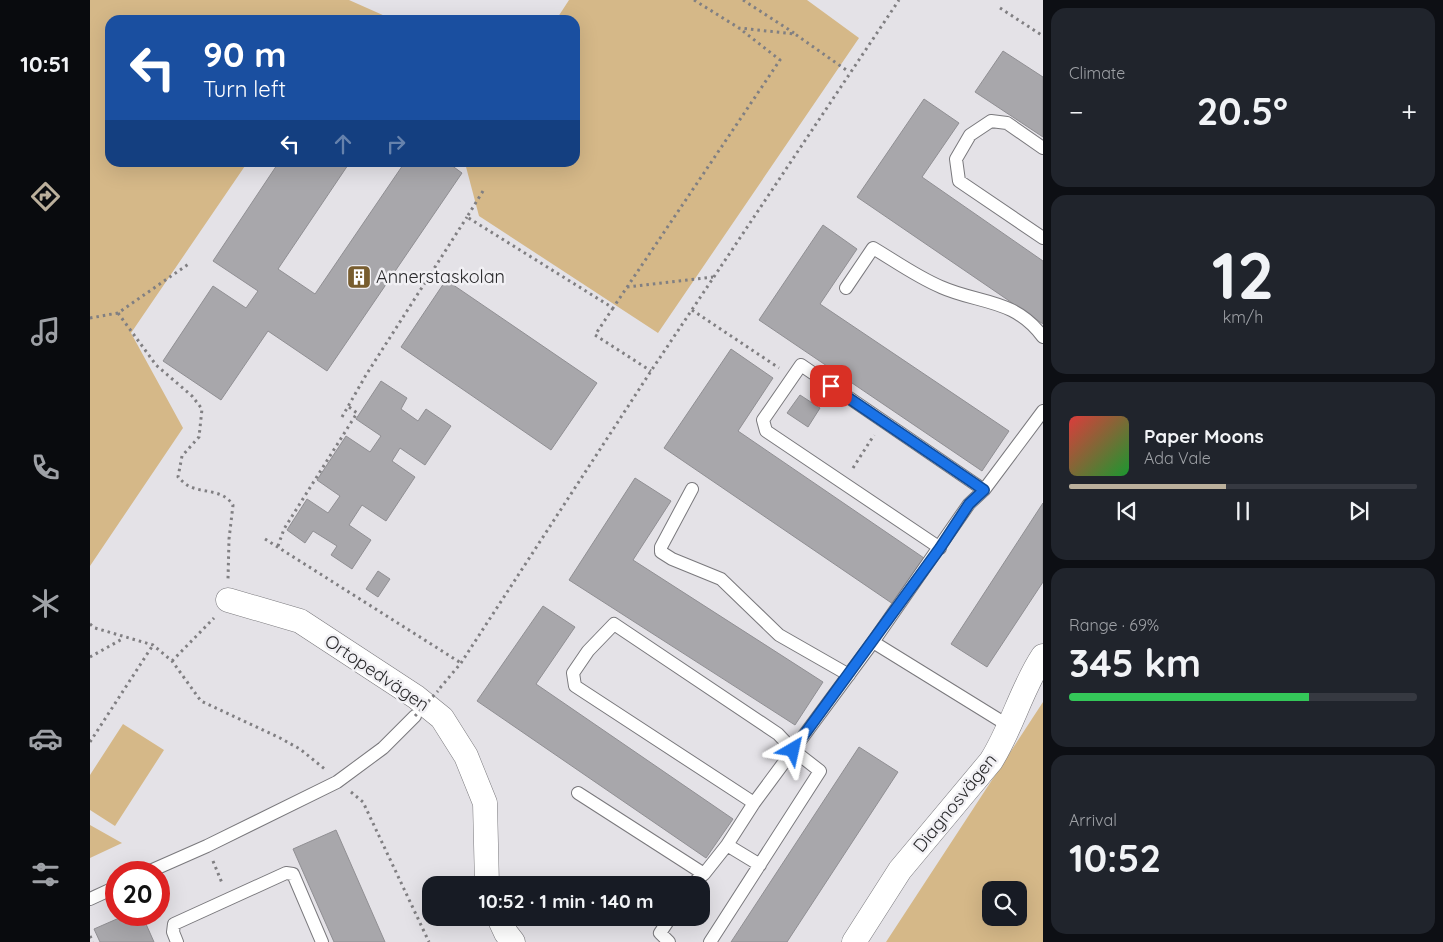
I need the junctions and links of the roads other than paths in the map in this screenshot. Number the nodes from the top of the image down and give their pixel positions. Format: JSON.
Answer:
{"nodes":[{"id":1,"x":1043,"y":148,"type":"edge"},
{"id":2,"x":1043,"y":238,"type":"edge"},
{"id":3,"x":846,"y":288,"type":"dead end"},
{"id":4,"x":1043,"y":337,"type":"edge"},
{"id":5,"x":1043,"y":411,"type":"edge"},
{"id":6,"x":692,"y":488,"type":"dead end"},
{"id":7,"x":984,"y":490,"type":"junction"},
{"id":8,"x":940,"y":548,"type":"junction"},
{"id":9,"x":228,"y":600,"type":"road end"},
{"id":10,"x":873,"y":642,"type":"junction"},
{"id":11,"x":1043,"y":656,"type":"edge"},
{"id":12,"x":849,"y":675,"type":"junction"},
{"id":13,"x":415,"y":716,"type":"road end"},
{"id":14,"x":1009,"y":726,"type":"junction"},
{"id":15,"x":793,"y":750,"type":"junction"},
{"id":16,"x":578,"y":793,"type":"dead end"},
{"id":17,"x":754,"y":803,"type":"junction"},
{"id":18,"x":727,"y":845,"type":"junction"},
{"id":19,"x":170,"y":862,"type":"edge"},
{"id":20,"x":760,"y":865,"type":"junction"},
{"id":21,"x":704,"y":874,"type":"junction"},
{"id":22,"x":486,"y":876,"type":"edge"},
{"id":23,"x":702,"y":876,"type":"edge"},
{"id":24,"x":105,"y":892,"type":"edge"},
{"id":25,"x":90,"y":899,"type":"edge"},
{"id":26,"x":503,"y":926,"type":"edge"},
{"id":27,"x":665,"y":926,"type":"edge"},
{"id":28,"x":177,"y":942,"type":"edge"},
{"id":29,"x":322,"y":942,"type":"edge"},
{"id":30,"x":513,"y":942,"type":"edge"},
{"id":31,"x":669,"y":942,"type":"edge"},
{"id":32,"x":710,"y":942,"type":"edge"},
{"id":33,"x":854,"y":942,"type":"edge"}],
"edges":[{"from":1,"to":2,"type":"lane"},
{"from":3,"to":4,"type":"lane"},
{"from":5,"to":7,"type":"lane"},
{"from":6,"to":12,"type":"lane"},
{"from":7,"to":8,"type":"lane"},
{"from":7,"to":8,"type":"lane"},
{"from":8,"to":10,"type":"lane"},
{"from":9,"to":22,"type":"street","name":"Ortopedvägen"},
{"from":10,"to":12,"type":"lane"},
{"from":10,"to":14,"type":"lane"},
{"from":11,"to":14,"type":"street","name":"Diagnosvägen"},
{"from":12,"to":15,"type":"lane"},
{"from":13,"to":19,"type":"lane"},
{"from":14,"to":33,"type":"street","name":"Diagnosvägen"},
{"from":15,"to":17,"type":"lane"},
{"from":15,"to":17,"type":"lane"},
{"from":15,"to":20,"type":"lane"},
{"from":16,"to":21,"type":"lane"},
{"from":17,"to":18,"type":"lane"},
{"from":18,"to":20,"type":"lane"},
{"from":18,"to":21,"type":"lane"},
{"from":20,"to":32,"type":"lane"},
{"from":21,"to":23,"type":"lane"},
{"from":24,"to":25,"type":"lane"},
{"from":26,"to":30,"type":"street"},
{"from":27,"to":31,"type":"lane"},
{"from":28,"to":29,"type":"lane"}]}
